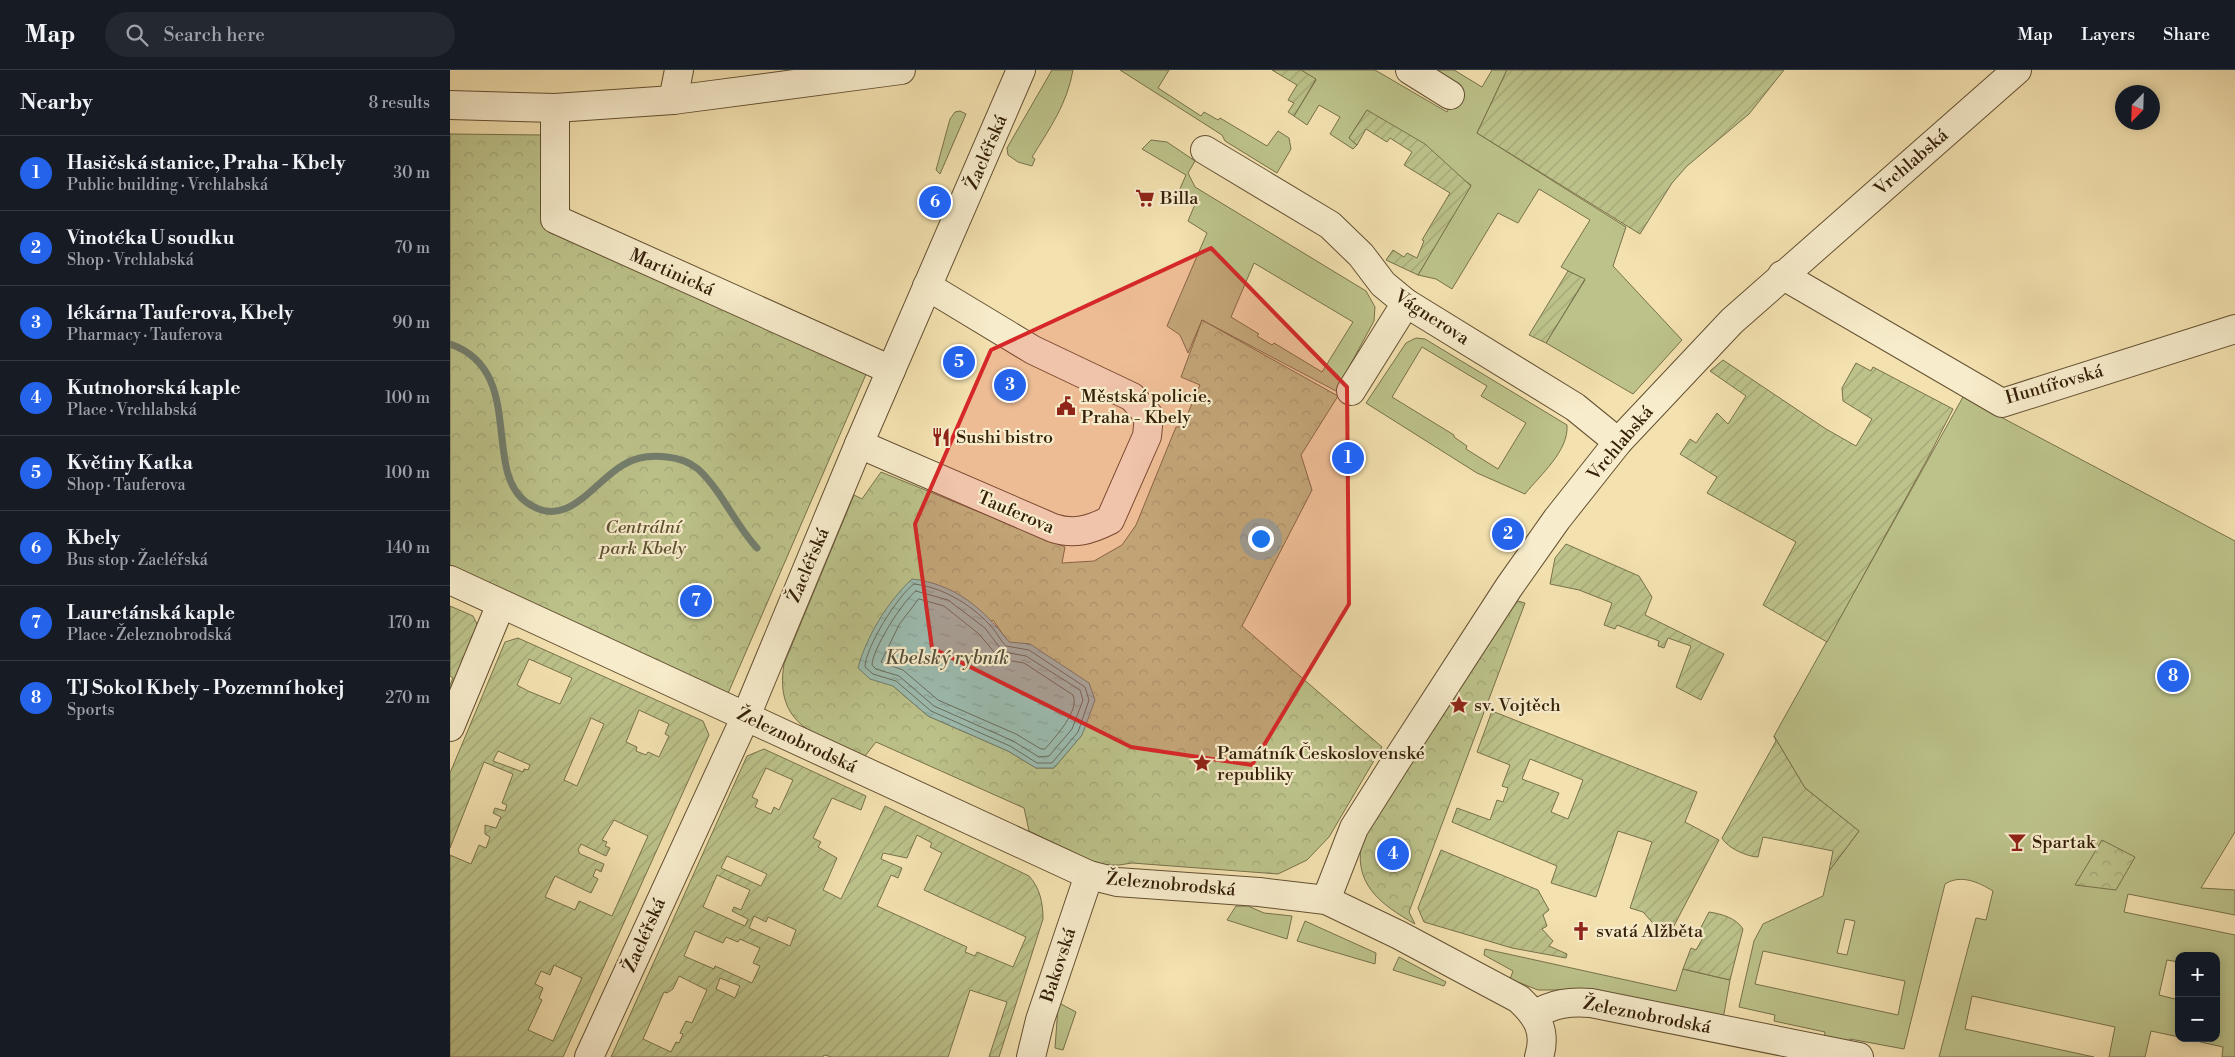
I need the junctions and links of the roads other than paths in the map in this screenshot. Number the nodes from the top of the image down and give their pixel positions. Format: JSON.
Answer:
{"nodes":[{"id":1,"x":679,"y":70,"type":"edge"},
{"id":2,"x":901,"y":70,"type":"edge"},
{"id":3,"x":1020,"y":70,"type":"edge"},
{"id":4,"x":1410,"y":70,"type":"edge"},
{"id":5,"x":2017,"y":70,"type":"edge"},
{"id":6,"x":837,"y":75,"type":"edge"},
{"id":7,"x":1450,"y":95,"type":"dead end"},
{"id":8,"x":673,"y":100,"type":"junction"},
{"id":9,"x":450,"y":105,"type":"edge"},
{"id":10,"x":555,"y":108,"type":"junction"},
{"id":11,"x":1206,"y":150,"type":"dead end"},
{"id":12,"x":1782,"y":275,"type":"junction"},
{"id":13,"x":927,"y":286,"type":"junction"},
{"id":14,"x":1406,"y":303,"type":"junction"},
{"id":15,"x":2235,"y":329,"type":"edge"},
{"id":16,"x":891,"y":370,"type":"junction"},
{"id":17,"x":1352,"y":391,"type":"dead end"},
{"id":18,"x":1618,"y":442,"type":"junction"},
{"id":19,"x":859,"y":444,"type":"junction"},
{"id":20,"x":450,"y":580,"type":"edge"},
{"id":21,"x":501,"y":604,"type":"junction"},
{"id":22,"x":746,"y":716,"type":"junction"},
{"id":23,"x":450,"y":728,"type":"edge"},
{"id":24,"x":1089,"y":875,"type":"junction"},
{"id":25,"x":1326,"y":900,"type":"junction"},
{"id":26,"x":1535,"y":1014,"type":"junction"},
{"id":27,"x":1796,"y":1051,"type":"edge"},
{"id":28,"x":589,"y":1057,"type":"edge"},
{"id":29,"x":1031,"y":1057,"type":"edge"},
{"id":30,"x":1539,"y":1057,"type":"edge"},
{"id":31,"x":1859,"y":1057,"type":"edge"}],
"edges":[{"from":1,"to":8,"type":"street"},
{"from":2,"to":6,"type":"street"},
{"from":3,"to":13,"type":"street","name":"Žacléřská"},
{"from":4,"to":7,"type":"street"},
{"from":5,"to":12,"type":"street","name":"Vrchlabská"},
{"from":6,"to":8,"type":"street"},
{"from":8,"to":10,"type":"street"},
{"from":9,"to":10,"type":"street"},
{"from":10,"to":16,"type":"street","name":"Martinická"},
{"from":11,"to":14,"type":"street","name":"Vágnerova"},
{"from":12,"to":15,"type":"street","name":"Huntířovská"},
{"from":12,"to":18,"type":"street","name":"Vrchlabská"},
{"from":13,"to":16,"type":"street","name":"Žacléřská"},
{"from":13,"to":19,"type":"street","name":"Tauferova"},
{"from":14,"to":17,"type":"street"},
{"from":14,"to":18,"type":"street","name":"Vágnerova"},
{"from":16,"to":19,"type":"street","name":"Žacléřská"},
{"from":18,"to":25,"type":"street","name":"Vrchlabská"},
{"from":19,"to":22,"type":"street","name":"Žacléřská"},
{"from":20,"to":21,"type":"street","name":"Železnobrodská"},
{"from":21,"to":22,"type":"street","name":"Železnobrodská"},
{"from":21,"to":23,"type":"street"},
{"from":22,"to":24,"type":"street","name":"Železnobrodská"},
{"from":22,"to":28,"type":"street","name":"Žacléřská"},
{"from":24,"to":25,"type":"street","name":"Železnobrodská"},
{"from":24,"to":29,"type":"street","name":"Bakovská"},
{"from":25,"to":26,"type":"street","name":"Železnobrodská"},
{"from":26,"to":27,"type":"street","name":"Železnobrodská"},
{"from":26,"to":30,"type":"street"},
{"from":27,"to":31,"type":"street","name":"Železnobrodská"}]}
